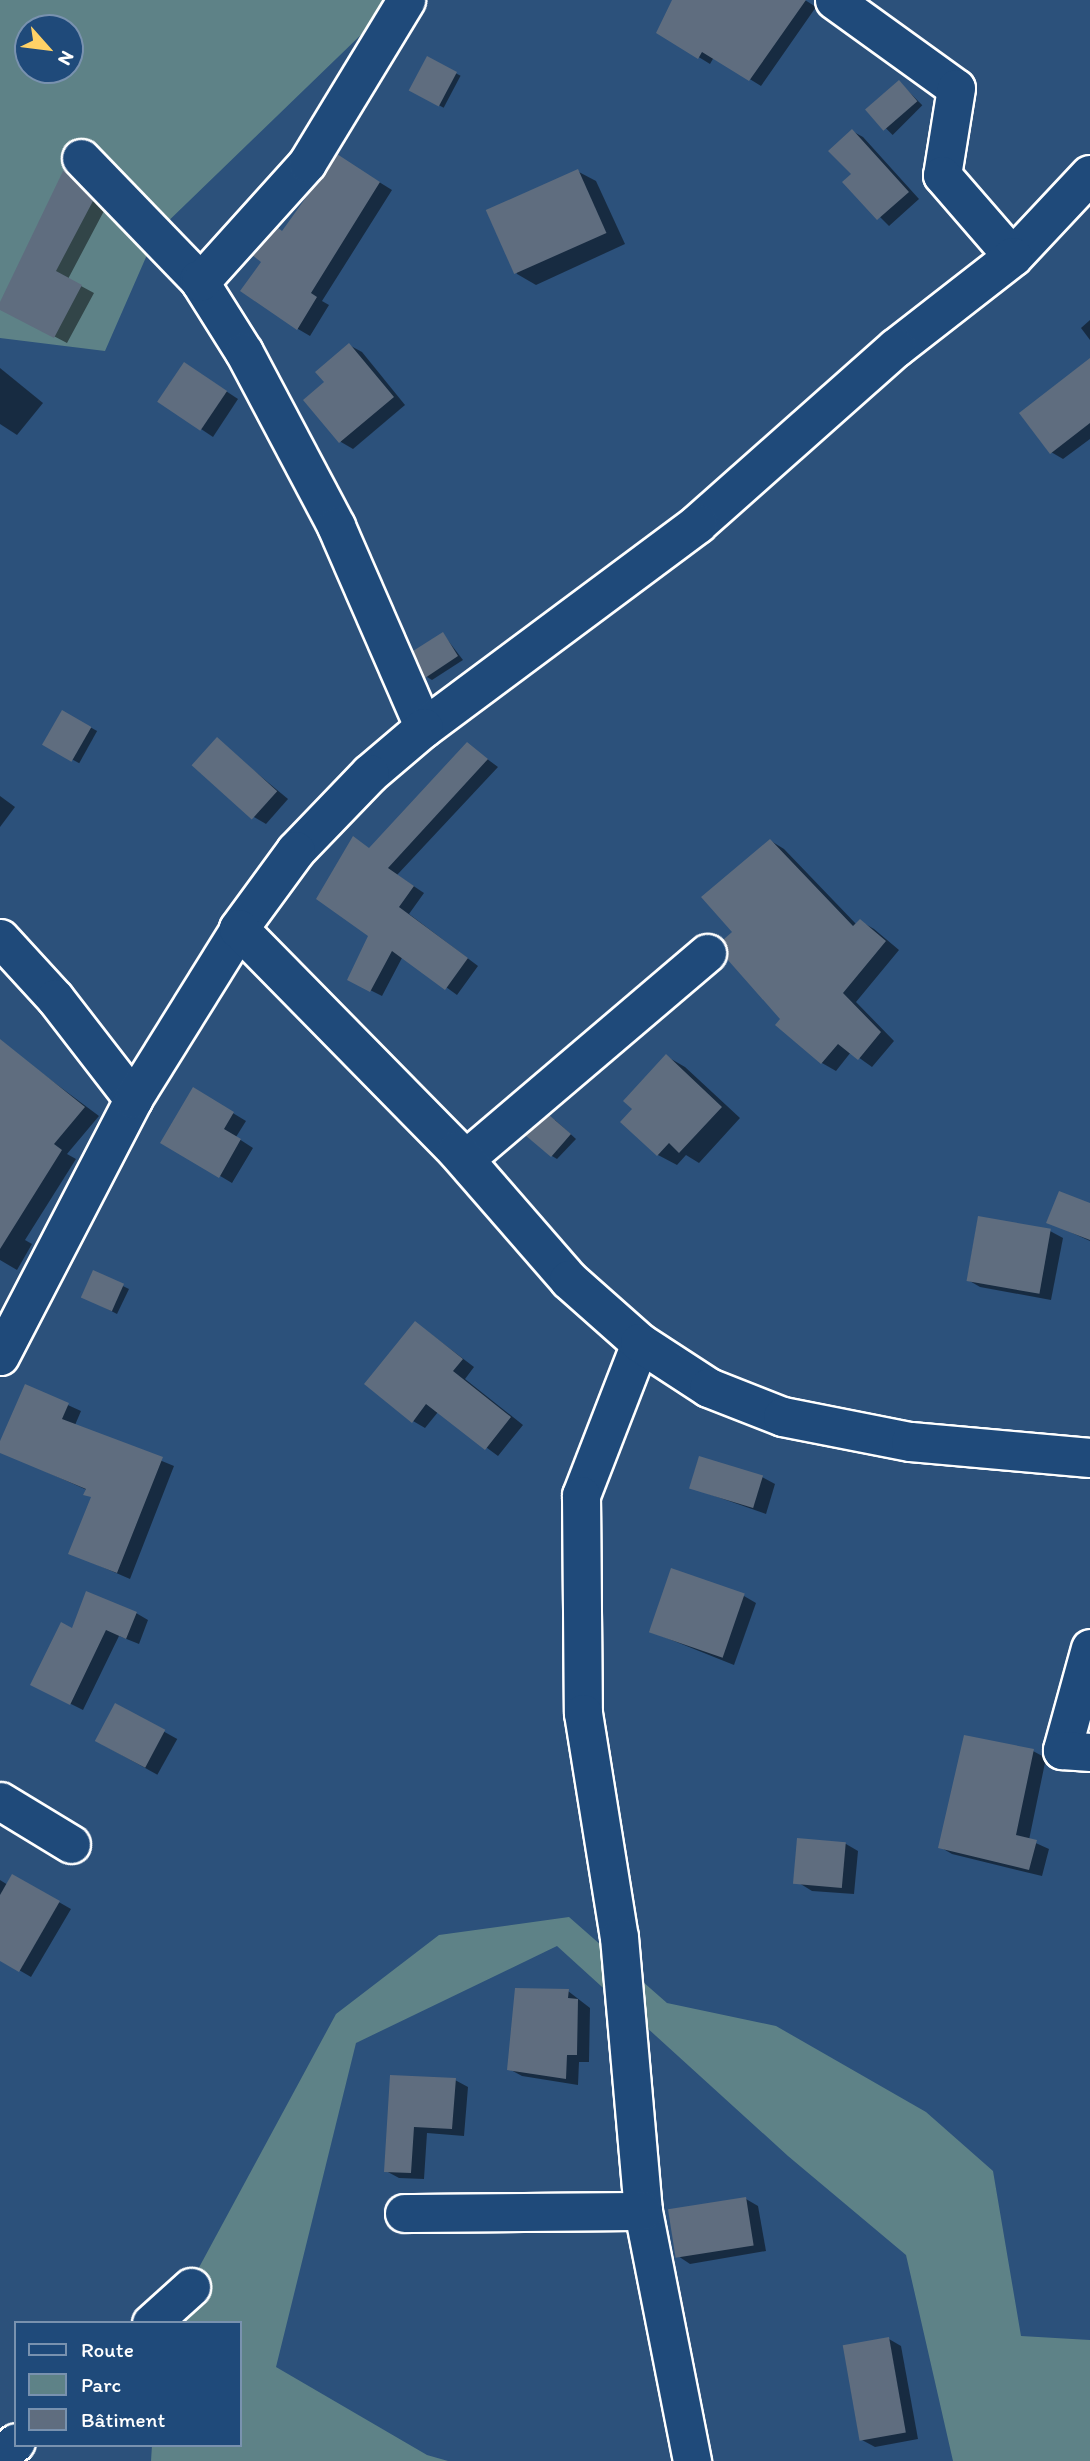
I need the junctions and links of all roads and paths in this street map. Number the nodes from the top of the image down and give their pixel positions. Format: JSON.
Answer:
{"nodes":[{"id":1,"x":406,"y":0,"type":"edge"},
{"id":2,"x":834,"y":0,"type":"edge"},
{"id":3,"x":81,"y":158,"type":"dead end"},
{"id":4,"x":1090,"y":174,"type":"edge"},
{"id":5,"x":1013,"y":257,"type":"junction"},
{"id":6,"x":200,"y":282,"type":"junction"},
{"id":7,"x":424,"y":728,"type":"junction"},
{"id":8,"x":239,"y":929,"type":"junction"},
{"id":9,"x":0,"y":938,"type":"edge"},
{"id":10,"x":707,"y":953,"type":"dead end"},
{"id":11,"x":133,"y":1099,"type":"junction"},
{"id":12,"x":465,"y":1159,"type":"junction"},
{"id":13,"x":640,"y":1343,"type":"junction"},
{"id":14,"x":0,"y":1356,"type":"edge"},
{"id":15,"x":1090,"y":1458,"type":"edge"},
{"id":16,"x":1090,"y":1648,"type":"edge"},
{"id":17,"x":1090,"y":1752,"type":"edge"},
{"id":18,"x":0,"y":1801,"type":"edge"},
{"id":19,"x":71,"y":1844,"type":"dead end"},
{"id":20,"x":643,"y":2211,"type":"junction"},
{"id":21,"x":404,"y":2213,"type":"dead end"},
{"id":22,"x":191,"y":2287,"type":"dead end"},
{"id":23,"x":153,"y":2321,"type":"edge"},
{"id":24,"x":14,"y":2444,"type":"edge"},
{"id":25,"x":0,"y":2456,"type":"edge"},
{"id":26,"x":692,"y":2461,"type":"edge"}],
"edges":[{"from":1,"to":6,"type":"street"},
{"from":2,"to":5,"type":"street"},
{"from":3,"to":6,"type":"street"},
{"from":4,"to":5,"type":"street"},
{"from":5,"to":7,"type":"street"},
{"from":6,"to":7,"type":"street"},
{"from":7,"to":8,"type":"street"},
{"from":8,"to":11,"type":"street"},
{"from":8,"to":12,"type":"street"},
{"from":9,"to":11,"type":"street"},
{"from":10,"to":12,"type":"street"},
{"from":11,"to":14,"type":"street"},
{"from":12,"to":13,"type":"street"},
{"from":13,"to":15,"type":"street"},
{"from":13,"to":20,"type":"street"},
{"from":16,"to":17,"type":"street"},
{"from":18,"to":19,"type":"street"},
{"from":20,"to":21,"type":"street"},
{"from":20,"to":26,"type":"street"},
{"from":22,"to":23,"type":"street"},
{"from":24,"to":25,"type":"street"}]}
